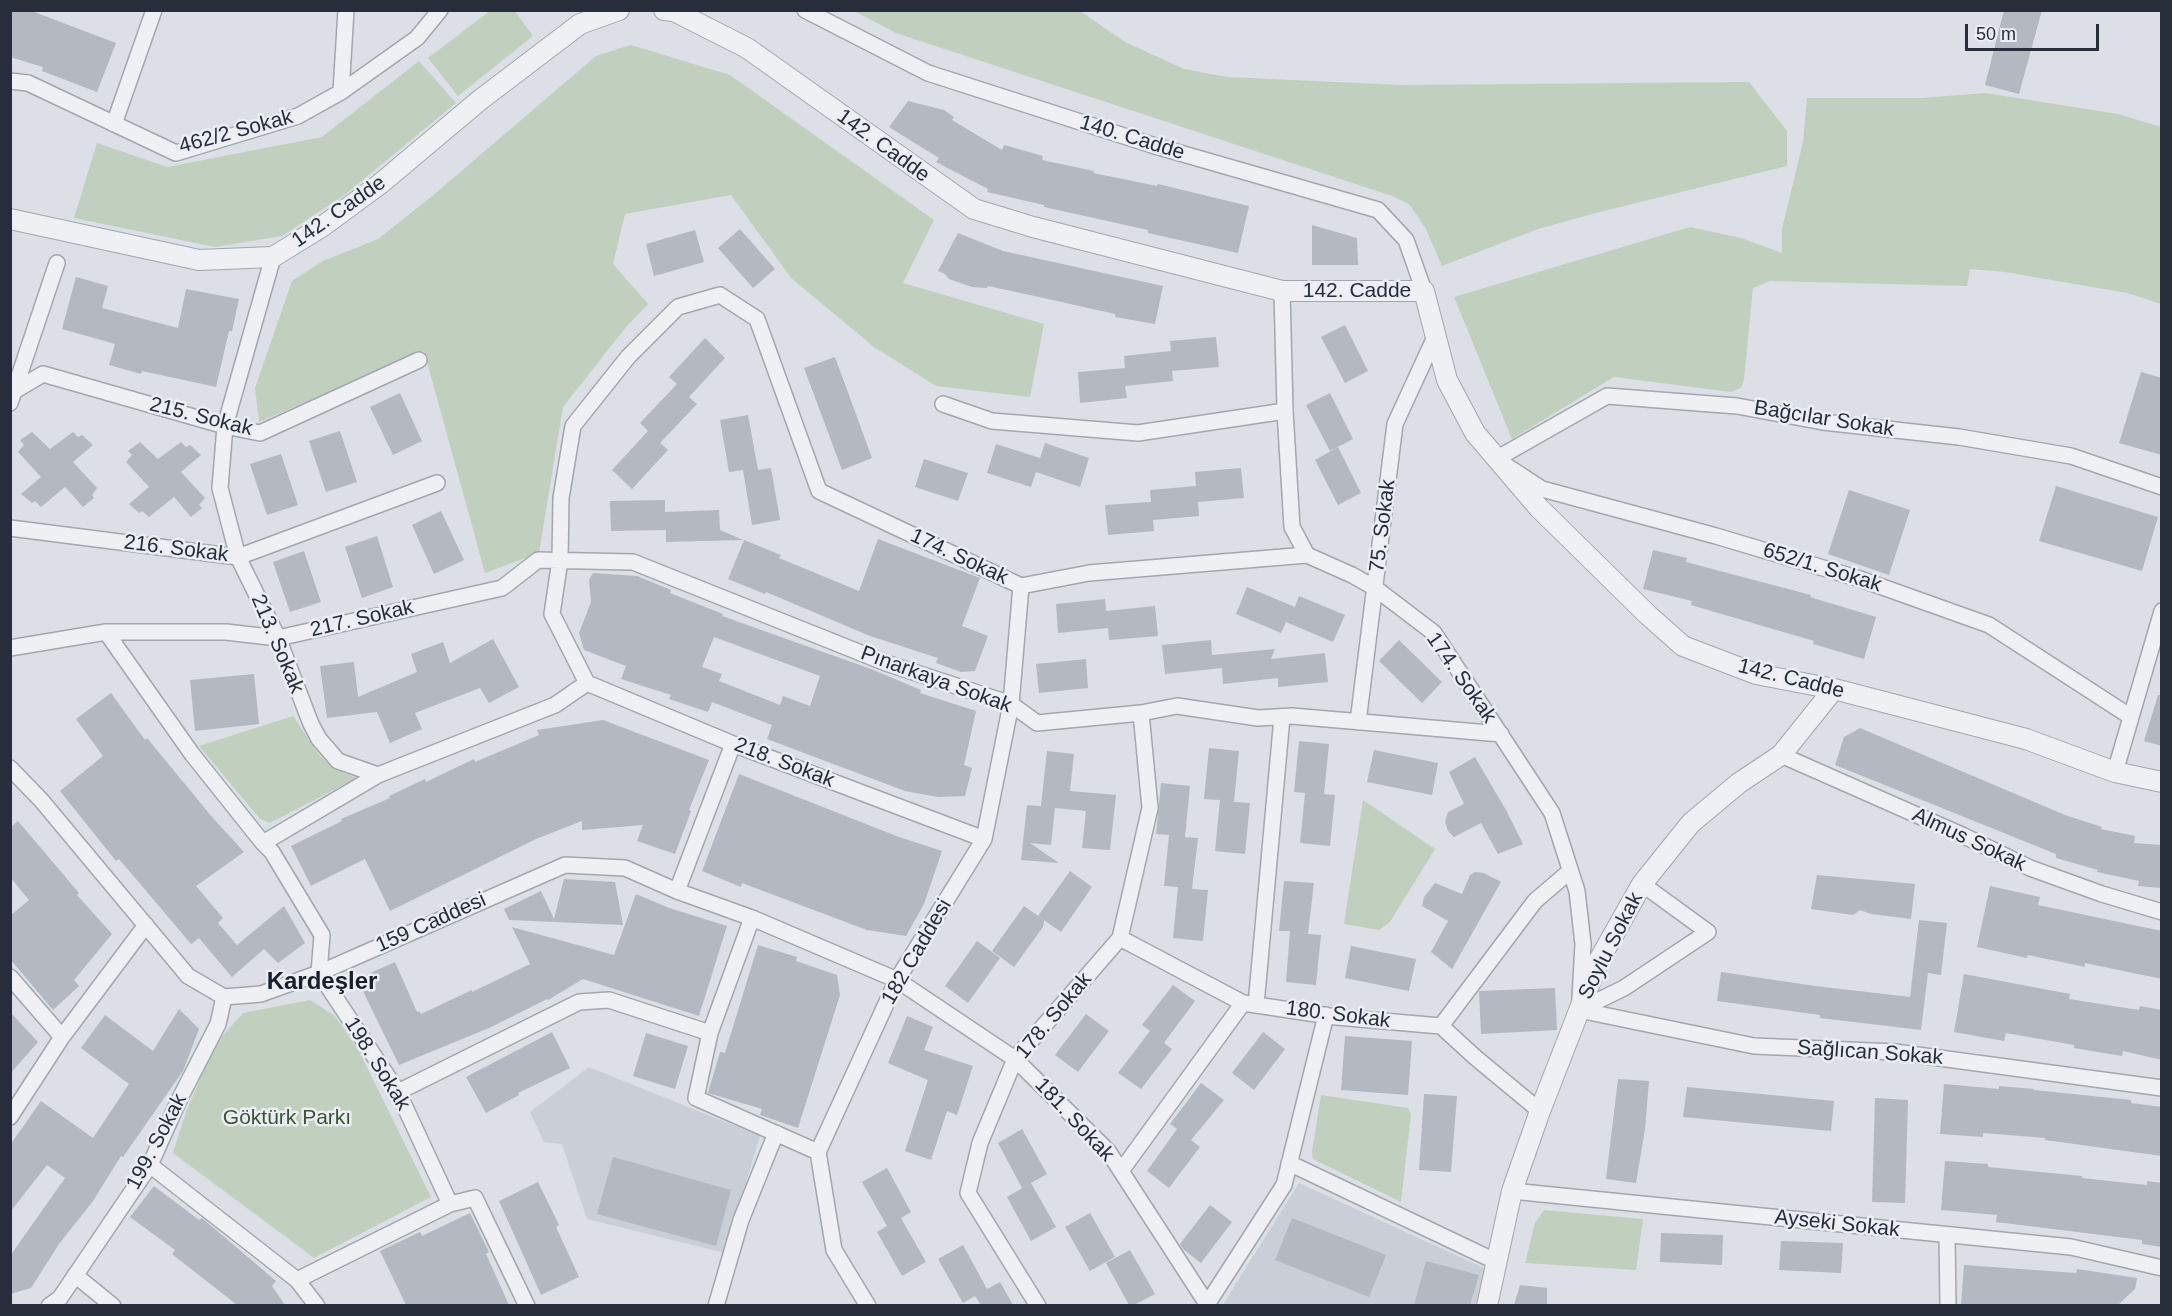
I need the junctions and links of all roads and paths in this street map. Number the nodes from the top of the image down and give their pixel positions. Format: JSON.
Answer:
{"nodes":[{"id":1,"x":154,"y":10,"type":"edge"},
{"id":2,"x":346,"y":10,"type":"edge"},
{"id":3,"x":440,"y":10,"type":"edge"},
{"id":4,"x":619,"y":10,"type":"edge"},
{"id":5,"x":664,"y":10,"type":"edge"},
{"id":6,"x":805,"y":10,"type":"edge"},
{"id":7,"x":10,"y":81,"type":"edge"},
{"id":8,"x":341,"y":92,"type":"junction"},
{"id":9,"x":114,"y":124,"type":"junction"},
{"id":10,"x":10,"y":219,"type":"edge"},
{"id":11,"x":273,"y":257,"type":"junction"},
{"id":12,"x":57,"y":263,"type":"dead end"},
{"id":13,"x":1282,"y":291,"type":"junction"},
{"id":14,"x":1424,"y":291,"type":"junction"},
{"id":15,"x":1435,"y":337,"type":"junction"},
{"id":16,"x":419,"y":360,"type":"dead end"},
{"id":17,"x":12,"y":394,"type":"edge"},
{"id":18,"x":943,"y":404,"type":"dead end"},
{"id":19,"x":1285,"y":411,"type":"junction"},
{"id":20,"x":225,"y":426,"type":"junction"},
{"id":21,"x":1496,"y":459,"type":"junction"},
{"id":22,"x":436,"y":483,"type":"dead end"},
{"id":23,"x":2162,"y":487,"type":"edge"},
{"id":24,"x":10,"y":528,"type":"edge"},
{"id":25,"x":1307,"y":555,"type":"junction"},
{"id":26,"x":238,"y":557,"type":"junction"},
{"id":27,"x":560,"y":560,"type":"junction"},
{"id":28,"x":1021,"y":586,"type":"junction"},
{"id":29,"x":1375,"y":588,"type":"junction"},
{"id":30,"x":2162,"y":611,"type":"edge"},
{"id":31,"x":106,"y":632,"type":"junction"},
{"id":32,"x":278,"y":638,"type":"junction"},
{"id":33,"x":10,"y":648,"type":"edge"},
{"id":34,"x":587,"y":683,"type":"junction"},
{"id":35,"x":1834,"y":689,"type":"junction"},
{"id":36,"x":1011,"y":704,"type":"junction"},
{"id":37,"x":1141,"y":713,"type":"junction"},
{"id":38,"x":1282,"y":717,"type":"junction"},
{"id":39,"x":2131,"y":717,"type":"junction"},
{"id":40,"x":1358,"y":722,"type":"junction"},
{"id":41,"x":1501,"y":734,"type":"junction"},
{"id":42,"x":733,"y":744,"type":"junction"},
{"id":43,"x":1781,"y":755,"type":"junction"},
{"id":44,"x":10,"y":768,"type":"edge"},
{"id":45,"x":2115,"y":772,"type":"junction"},
{"id":46,"x":378,"y":775,"type":"junction"},
{"id":47,"x":2162,"y":782,"type":"edge"},
{"id":48,"x":984,"y":839,"type":"junction"},
{"id":49,"x":263,"y":843,"type":"junction"},
{"id":50,"x":1570,"y":871,"type":"junction"},
{"id":51,"x":1642,"y":884,"type":"junction"},
{"id":52,"x":677,"y":891,"type":"junction"},
{"id":53,"x":2162,"y":912,"type":"edge"},
{"id":54,"x":752,"y":918,"type":"junction"},
{"id":55,"x":146,"y":925,"type":"junction"},
{"id":56,"x":1120,"y":938,"type":"junction"},
{"id":57,"x":318,"y":973,"type":"junction"},
{"id":58,"x":10,"y":977,"type":"edge"},
{"id":59,"x":897,"y":980,"type":"junction"},
{"id":60,"x":224,"y":997,"type":"junction"},
{"id":61,"x":1250,"y":1004,"type":"junction"},
{"id":62,"x":1579,"y":1011,"type":"junction"},
{"id":63,"x":1326,"y":1015,"type":"junction"},
{"id":64,"x":1441,"y":1026,"type":"junction"},
{"id":65,"x":710,"y":1033,"type":"junction"},
{"id":66,"x":62,"y":1037,"type":"junction"},
{"id":67,"x":1016,"y":1059,"type":"junction"},
{"id":68,"x":2162,"y":1088,"type":"edge"},
{"id":69,"x":398,"y":1092,"type":"junction"},
{"id":70,"x":1540,"y":1111,"type":"junction"},
{"id":71,"x":10,"y":1117,"type":"edge"},
{"id":72,"x":776,"y":1133,"type":"junction"},
{"id":73,"x":818,"y":1152,"type":"junction"},
{"id":74,"x":1289,"y":1163,"type":"junction"},
{"id":75,"x":150,"y":1165,"type":"junction"},
{"id":76,"x":1121,"y":1171,"type":"junction"},
{"id":77,"x":1512,"y":1191,"type":"junction"},
{"id":78,"x":450,"y":1204,"type":"junction"},
{"id":79,"x":1947,"y":1235,"type":"junction"},
{"id":80,"x":1497,"y":1262,"type":"junction"},
{"id":81,"x":2162,"y":1268,"type":"edge"},
{"id":82,"x":75,"y":1275,"type":"junction"},
{"id":83,"x":297,"y":1280,"type":"junction"},
{"id":84,"x":49,"y":1305,"type":"edge"},
{"id":85,"x":113,"y":1305,"type":"edge"},
{"id":86,"x":317,"y":1305,"type":"edge"},
{"id":87,"x":527,"y":1305,"type":"edge"},
{"id":88,"x":716,"y":1305,"type":"edge"},
{"id":89,"x":868,"y":1305,"type":"edge"},
{"id":90,"x":1038,"y":1305,"type":"edge"},
{"id":91,"x":1206,"y":1305,"type":"edge"},
{"id":92,"x":1487,"y":1305,"type":"edge"},
{"id":93,"x":1948,"y":1305,"type":"edge"}],
"edges":[{"from":1,"to":9,"type":"street"},
{"from":2,"to":8,"type":"street"},
{"from":3,"to":8,"type":"street","name":"462/2 Sokak"},
{"from":4,"to":11,"type":"street","name":"142. Cadde"},
{"from":5,"to":13,"type":"street","name":"142. Cadde"},
{"from":6,"to":14,"type":"street","name":"140. Cadde"},
{"from":7,"to":9,"type":"street","name":"462/2 Sokak"},
{"from":8,"to":9,"type":"street","name":"462/2 Sokak"},
{"from":10,"to":11,"type":"street","name":"142. Cadde"},
{"from":11,"to":20,"type":"street","name":"213. Sokak"},
{"from":12,"to":17,"type":"street"},
{"from":13,"to":14,"type":"street","name":"142. Cadde"},
{"from":13,"to":19,"type":"street"},
{"from":14,"to":15,"type":"street","name":"142. Cadde"},
{"from":15,"to":21,"type":"street","name":"142. Cadde"},
{"from":15,"to":29,"type":"street","name":"75. Sokak"},
{"from":16,"to":20,"type":"street","name":"215. Sokak"},
{"from":17,"to":20,"type":"street","name":"215. Sokak"},
{"from":18,"to":19,"type":"street"},
{"from":19,"to":25,"type":"street"},
{"from":20,"to":26,"type":"street","name":"213. Sokak"},
{"from":21,"to":23,"type":"street","name":"Bağcılar Sokak"},
{"from":21,"to":35,"type":"street","name":"142. Cadde"},
{"from":21,"to":39,"type":"street","name":"652/1. Sokak"},
{"from":22,"to":26,"type":"street","name":"216. Sokak"},
{"from":24,"to":26,"type":"street","name":"216. Sokak"},
{"from":25,"to":28,"type":"street","name":"174. Sokak"},
{"from":25,"to":29,"type":"street","name":"174. Sokak"},
{"from":26,"to":32,"type":"street","name":"213. Sokak"},
{"from":27,"to":28,"type":"street","name":"174. Sokak"},
{"from":27,"to":32,"type":"street","name":"217. Sokak"},
{"from":27,"to":34,"type":"street","name":"174. Sokak"},
{"from":27,"to":36,"type":"street","name":"Pınarkaya Sokak"},
{"from":28,"to":36,"type":"street","name":"182 Caddesi"},
{"from":29,"to":40,"type":"street","name":"75. Sokak"},
{"from":29,"to":41,"type":"street","name":"174. Sokak"},
{"from":30,"to":39,"type":"street"},
{"from":31,"to":32,"type":"street","name":"217. Sokak"},
{"from":31,"to":33,"type":"street","name":"217. Sokak"},
{"from":31,"to":49,"type":"street"},
{"from":32,"to":46,"type":"street","name":"213. Sokak"},
{"from":34,"to":42,"type":"street","name":"218. Sokak"},
{"from":34,"to":46,"type":"street"},
{"from":35,"to":43,"type":"street","name":"Soylu Sokak"},
{"from":35,"to":45,"type":"street","name":"142. Cadde"},
{"from":36,"to":37,"type":"street","name":"Pınarkaya Sokak"},
{"from":36,"to":48,"type":"street","name":"182 Caddesi"},
{"from":37,"to":38,"type":"street","name":"Pınarkaya Sokak"},
{"from":37,"to":56,"type":"street","name":"178. Sokak"},
{"from":38,"to":40,"type":"street","name":"Pınarkaya Sokak"},
{"from":38,"to":61,"type":"street"},
{"from":39,"to":45,"type":"street"},
{"from":40,"to":41,"type":"street","name":"Pınarkaya Sokak"},
{"from":41,"to":50,"type":"street","name":"174. Sokak"},
{"from":42,"to":48,"type":"street","name":"218. Sokak"},
{"from":42,"to":52,"type":"street"},
{"from":43,"to":51,"type":"street","name":"Soylu Sokak"},
{"from":43,"to":53,"type":"street","name":"Almus Sokak"},
{"from":44,"to":55,"type":"street"},
{"from":45,"to":47,"type":"street","name":"142. Cadde"},
{"from":46,"to":49,"type":"street"},
{"from":48,"to":59,"type":"street","name":"182 Caddesi"},
{"from":49,"to":57,"type":"street"},
{"from":50,"to":62,"type":"street","name":"174. Sokak"},
{"from":50,"to":64,"type":"street"},
{"from":51,"to":62,"type":"street","name":"Soylu Sokak"},
{"from":51,"to":62,"type":"street"},
{"from":52,"to":54,"type":"street","name":"159 Caddesi"},
{"from":52,"to":57,"type":"street","name":"159 Caddesi"},
{"from":54,"to":59,"type":"street","name":"159 Caddesi"},
{"from":54,"to":65,"type":"street"},
{"from":55,"to":60,"type":"street"},
{"from":55,"to":66,"type":"street"},
{"from":56,"to":61,"type":"street","name":"180. Sokak"},
{"from":56,"to":67,"type":"street","name":"178. Sokak"},
{"from":57,"to":60,"type":"street","name":"159 Caddesi"},
{"from":57,"to":69,"type":"street","name":"198. Sokak"},
{"from":58,"to":66,"type":"street"},
{"from":59,"to":67,"type":"street","name":"181. Sokak"},
{"from":59,"to":73,"type":"street","name":"182 Caddesi"},
{"from":60,"to":75,"type":"street","name":"199. Sokak"},
{"from":61,"to":63,"type":"street","name":"180. Sokak"},
{"from":61,"to":76,"type":"street"},
{"from":62,"to":68,"type":"street","name":"Sağlıcan Sokak"},
{"from":62,"to":70,"type":"street","name":"Soylu Sokak"},
{"from":63,"to":64,"type":"street","name":"180. Sokak"},
{"from":63,"to":74,"type":"street"},
{"from":64,"to":70,"type":"street"},
{"from":65,"to":69,"type":"street"},
{"from":65,"to":72,"type":"street"},
{"from":66,"to":71,"type":"street"},
{"from":67,"to":76,"type":"street","name":"181. Sokak"},
{"from":67,"to":90,"type":"street","name":"178. Sokak"},
{"from":69,"to":78,"type":"street","name":"198. Sokak"},
{"from":70,"to":77,"type":"street","name":"Soylu Sokak"},
{"from":72,"to":73,"type":"street"},
{"from":72,"to":88,"type":"street"},
{"from":73,"to":89,"type":"street"},
{"from":74,"to":80,"type":"street"},
{"from":74,"to":91,"type":"street"},
{"from":75,"to":82,"type":"street","name":"199. Sokak"},
{"from":75,"to":83,"type":"street"},
{"from":76,"to":91,"type":"street","name":"181. Sokak"},
{"from":77,"to":79,"type":"street","name":"Ayseki Sokak"},
{"from":77,"to":80,"type":"street","name":"Soylu Sokak"},
{"from":78,"to":83,"type":"street"},
{"from":78,"to":87,"type":"street"},
{"from":79,"to":81,"type":"street","name":"Ayseki Sokak"},
{"from":79,"to":93,"type":"street"},
{"from":80,"to":92,"type":"street","name":"Soylu Sokak"},
{"from":82,"to":84,"type":"street","name":"199. Sokak"},
{"from":82,"to":85,"type":"street"},
{"from":83,"to":86,"type":"street"}]}
